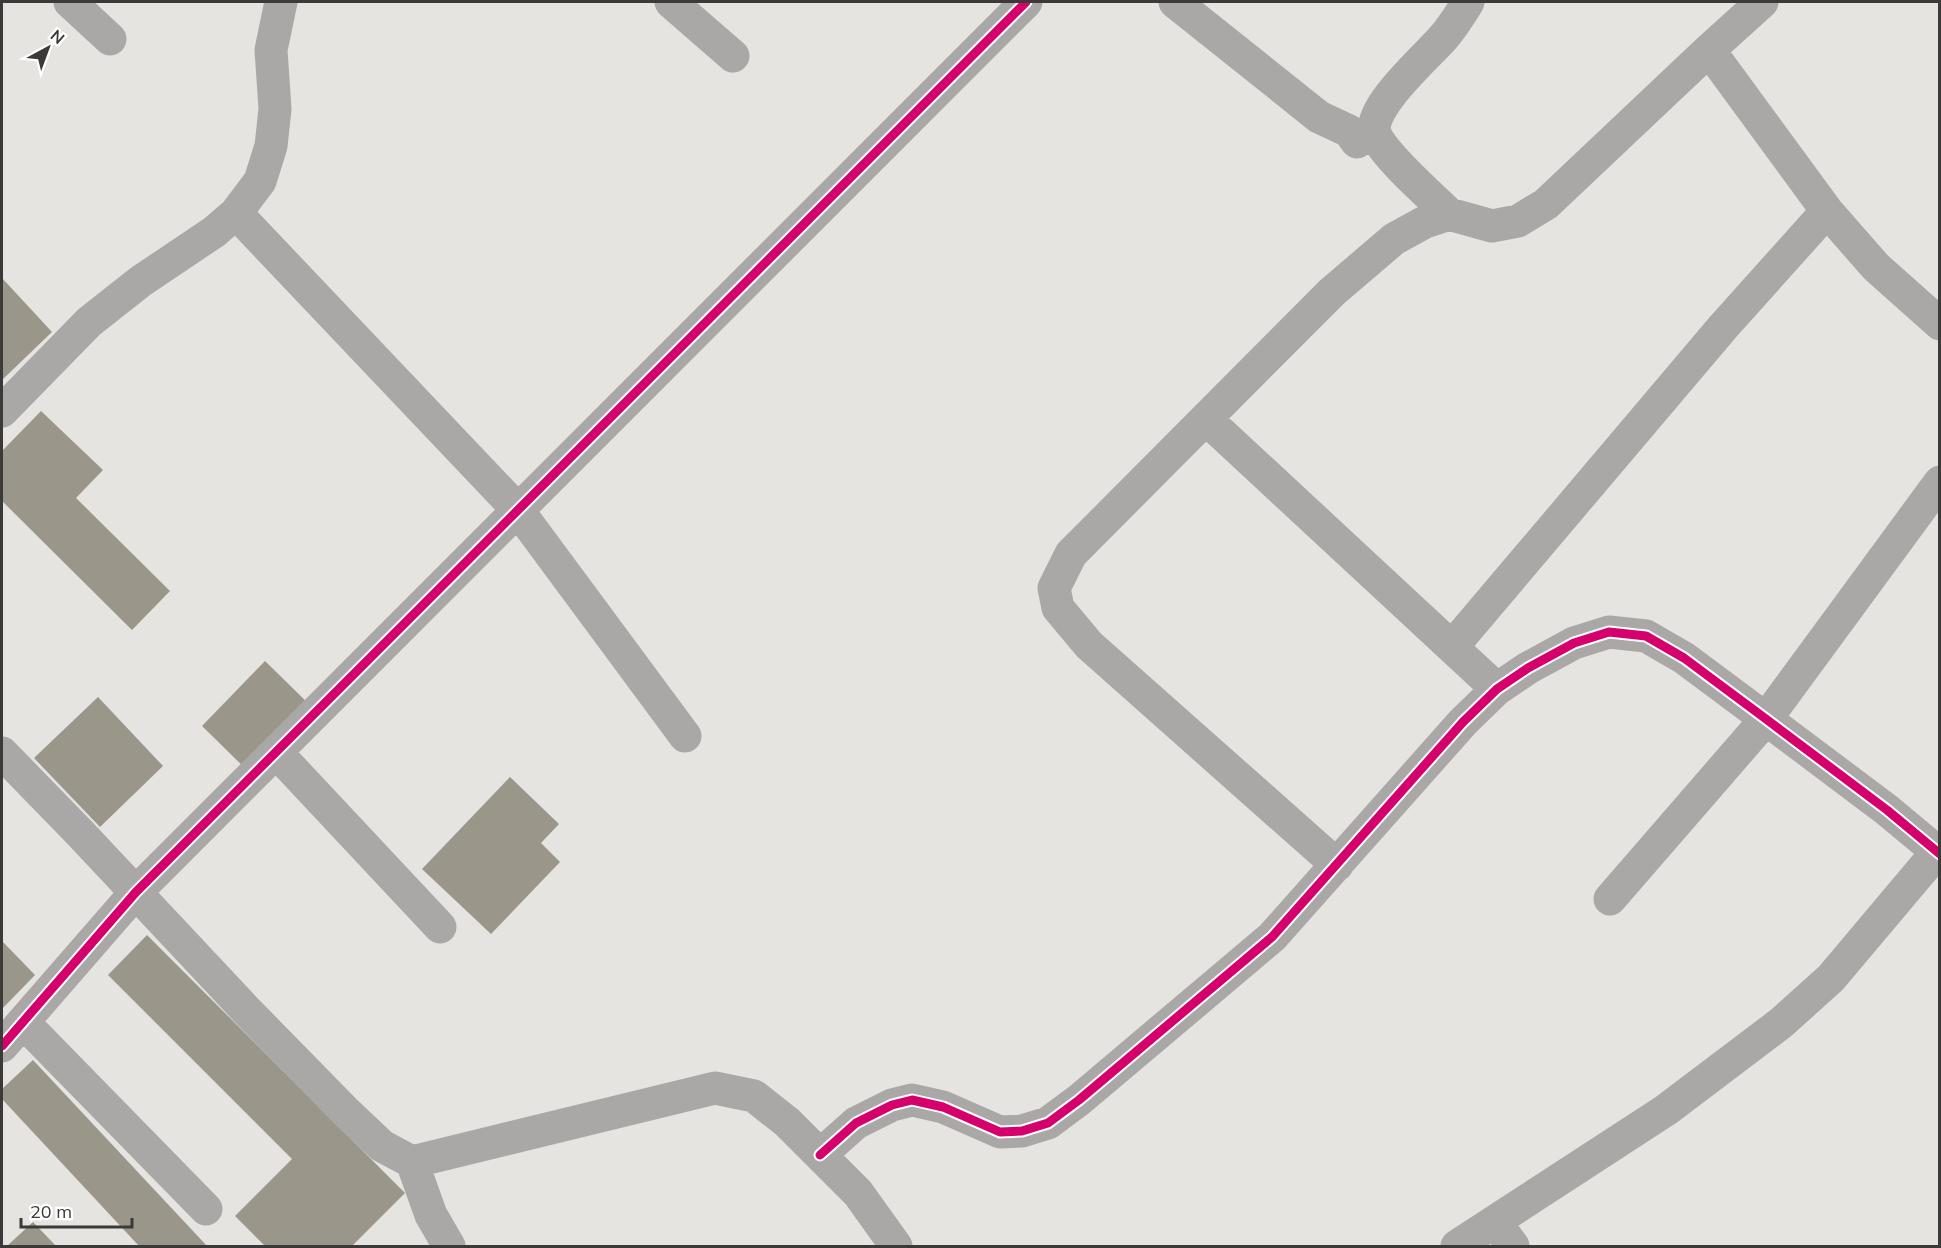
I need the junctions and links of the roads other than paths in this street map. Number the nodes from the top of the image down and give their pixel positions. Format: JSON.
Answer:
{"nodes":[{"id":1,"x":70,"y":2,"type":"edge"},
{"id":2,"x":281,"y":2,"type":"edge"},
{"id":3,"x":671,"y":2,"type":"edge"},
{"id":4,"x":1026,"y":2,"type":"edge"},
{"id":5,"x":1175,"y":2,"type":"edge"},
{"id":6,"x":1468,"y":2,"type":"edge"},
{"id":7,"x":1762,"y":2,"type":"edge"},
{"id":8,"x":110,"y":39,"type":"dead end"},
{"id":9,"x":1709,"y":50,"type":"junction"},
{"id":10,"x":733,"y":56,"type":"dead end"},
{"id":11,"x":1357,"y":142,"type":"dead end"},
{"id":12,"x":1827,"y":211,"type":"junction"},
{"id":13,"x":236,"y":213,"type":"junction"},
{"id":14,"x":1449,"y":214,"type":"junction"},
{"id":15,"x":1940,"y":324,"type":"edge"},
{"id":16,"x":2,"y":411,"type":"edge"},
{"id":17,"x":1206,"y":418,"type":"junction"},
{"id":18,"x":1940,"y":482,"type":"edge"},
{"id":19,"x":517,"y":509,"type":"junction"},
{"id":20,"x":1452,"y":647,"type":"junction"},
{"id":21,"x":1497,"y":689,"type":"junction"},
{"id":22,"x":1766,"y":719,"type":"junction"},
{"id":23,"x":685,"y":736,"type":"dead end"},
{"id":24,"x":276,"y":752,"type":"junction"},
{"id":25,"x":2,"y":753,"type":"edge"},
{"id":26,"x":1938,"y":853,"type":"edge"},
{"id":27,"x":1337,"y":865,"type":"junction"},
{"id":28,"x":136,"y":892,"type":"junction"},
{"id":29,"x":1610,"y":899,"type":"dead end"},
{"id":30,"x":440,"y":927,"type":"dead end"},
{"id":31,"x":22,"y":1022,"type":"junction"},
{"id":32,"x":2,"y":1046,"type":"edge"},
{"id":33,"x":820,"y":1155,"type":"junction"},
{"id":34,"x":412,"y":1162,"type":"junction"},
{"id":35,"x":206,"y":1209,"type":"dead end"},
{"id":36,"x":1504,"y":1234,"type":"edge"},
{"id":37,"x":449,"y":1246,"type":"edge"},
{"id":38,"x":896,"y":1246,"type":"edge"},
{"id":39,"x":1457,"y":1246,"type":"edge"}],
"edges":[{"from":1,"to":8,"type":"street"},
{"from":2,"to":13,"type":"street"},
{"from":3,"to":10,"type":"street"},
{"from":4,"to":19,"type":"street"},
{"from":5,"to":11,"type":"street"},
{"from":6,"to":14,"type":"street"},
{"from":7,"to":9,"type":"street"},
{"from":9,"to":12,"type":"street"},
{"from":9,"to":14,"type":"street"},
{"from":12,"to":15,"type":"street"},
{"from":12,"to":20,"type":"street"},
{"from":13,"to":16,"type":"street"},
{"from":13,"to":19,"type":"street"},
{"from":14,"to":17,"type":"street"},
{"from":17,"to":20,"type":"street"},
{"from":17,"to":27,"type":"street"},
{"from":18,"to":22,"type":"street"},
{"from":19,"to":23,"type":"street"},
{"from":19,"to":24,"type":"street"},
{"from":20,"to":21,"type":"street"},
{"from":21,"to":22,"type":"street"},
{"from":21,"to":27,"type":"street"},
{"from":22,"to":26,"type":"street"},
{"from":22,"to":29,"type":"street"},
{"from":24,"to":28,"type":"street"},
{"from":24,"to":30,"type":"street"},
{"from":25,"to":28,"type":"street"},
{"from":26,"to":36,"type":"street"},
{"from":27,"to":33,"type":"street"},
{"from":28,"to":31,"type":"street"},
{"from":28,"to":34,"type":"street"},
{"from":31,"to":32,"type":"street"},
{"from":31,"to":35,"type":"street"},
{"from":33,"to":34,"type":"street"},
{"from":33,"to":38,"type":"street"},
{"from":34,"to":37,"type":"street"},
{"from":36,"to":39,"type":"street"}]}
